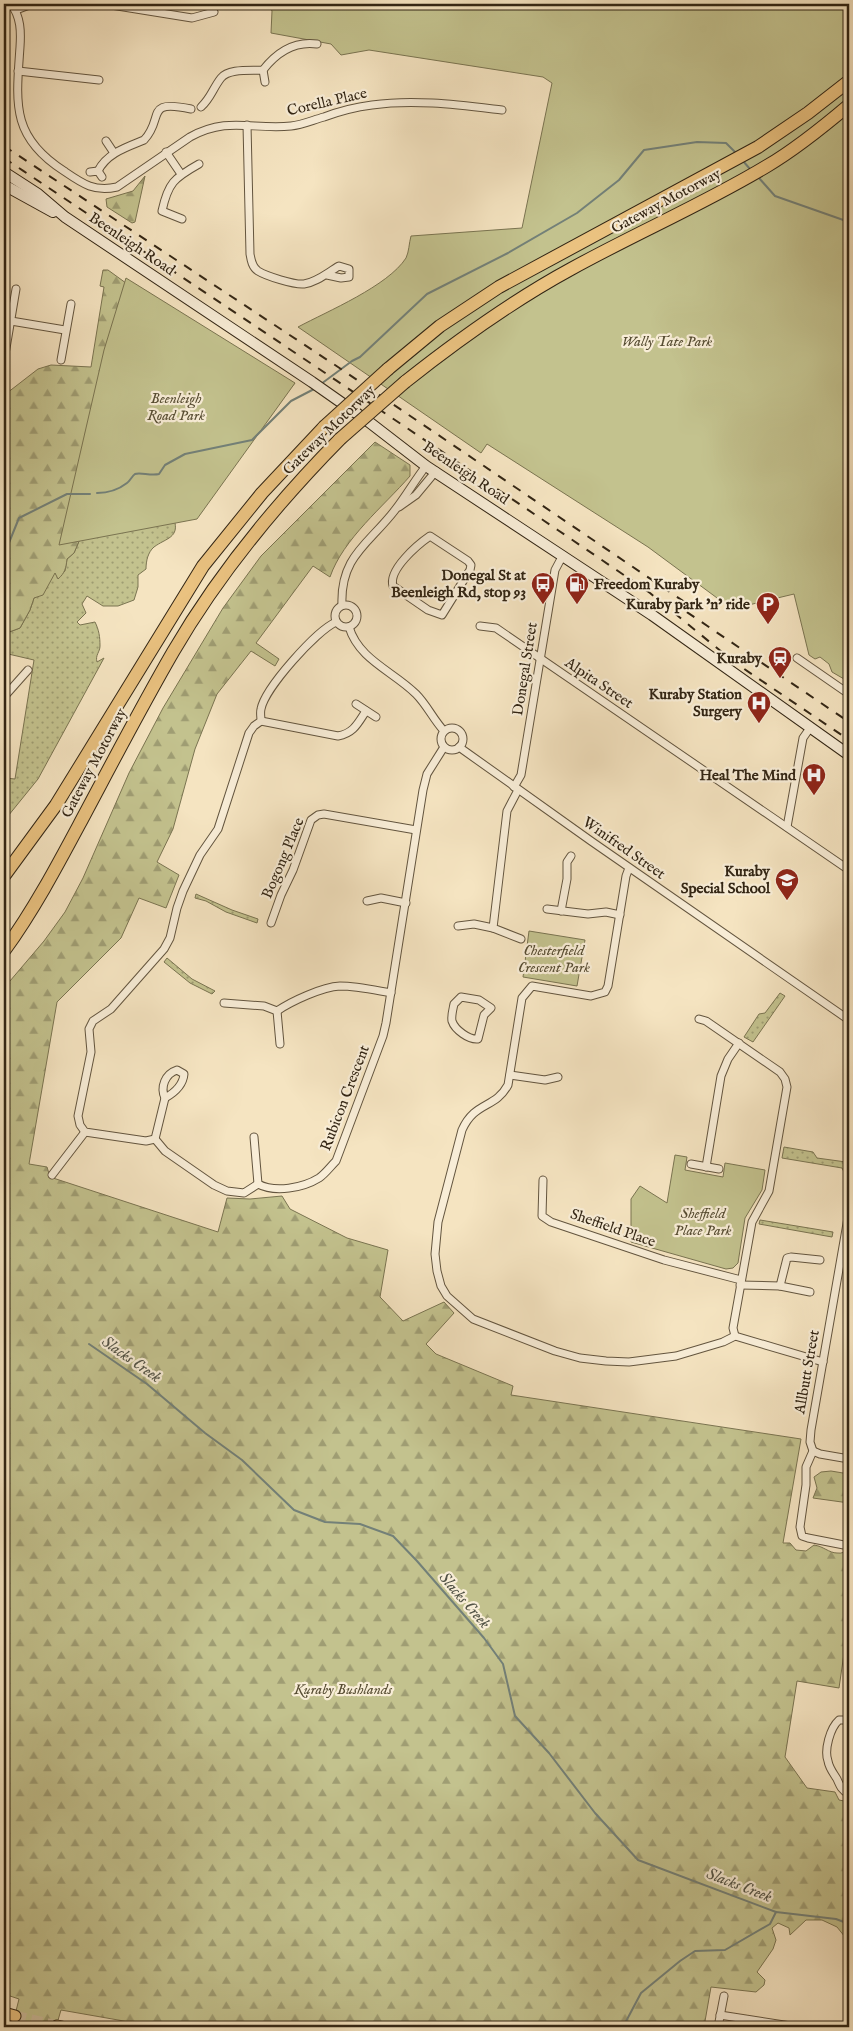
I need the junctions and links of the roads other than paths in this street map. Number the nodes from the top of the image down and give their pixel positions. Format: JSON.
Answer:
{"nodes":[{"id":1,"x":11,"y":4,"type":"edge"},
{"id":2,"x":32,"y":4,"type":"edge"},
{"id":3,"x":105,"y":4,"type":"edge"},
{"id":4,"x":16,"y":10,"type":"junction"},
{"id":5,"x":214,"y":12,"type":"dead end"},
{"id":6,"x":317,"y":44,"type":"dead end"},
{"id":7,"x":264,"y":70,"type":"junction"},
{"id":8,"x":18,"y":71,"type":"junction"},
{"id":9,"x":99,"y":80,"type":"dead end"},
{"id":10,"x":849,"y":81,"type":"edge"},
{"id":11,"x":265,"y":82,"type":"dead end"},
{"id":12,"x":849,"y":106,"type":"edge"},
{"id":13,"x":201,"y":107,"type":"dead end"},
{"id":14,"x":191,"y":109,"type":"dead end"},
{"id":15,"x":502,"y":110,"type":"dead end"},
{"id":16,"x":247,"y":125,"type":"junction"},
{"id":17,"x":106,"y":141,"type":"dead end"},
{"id":18,"x":166,"y":152,"type":"junction"},
{"id":19,"x":114,"y":153,"type":"junction"},
{"id":20,"x":198,"y":164,"type":"dead end"},
{"id":21,"x":4,"y":172,"type":"edge"},
{"id":22,"x":90,"y":172,"type":"dead end"},
{"id":23,"x":181,"y":174,"type":"junction"},
{"id":24,"x":4,"y":185,"type":"edge"},
{"id":25,"x":65,"y":218,"type":"junction"},
{"id":26,"x":182,"y":219,"type":"dead end"},
{"id":27,"x":327,"y":275,"type":"dead end"},
{"id":28,"x":16,"y":289,"type":"dead end"},
{"id":29,"x":71,"y":304,"type":"dead end"},
{"id":30,"x":11,"y":321,"type":"junction"},
{"id":31,"x":65,"y":330,"type":"junction"},
{"id":32,"x":4,"y":360,"type":"edge"},
{"id":33,"x":61,"y":360,"type":"dead end"},
{"id":34,"x":426,"y":466,"type":"junction"},
{"id":35,"x":436,"y":471,"type":"junction"},
{"id":36,"x":395,"y":510,"type":"junction"},
{"id":37,"x":563,"y":555,"type":"junction"},
{"id":38,"x":342,"y":605,"type":"junction"},
{"id":39,"x":442,"y":615,"type":"joint"},
{"id":40,"x":336,"y":622,"type":"junction"},
{"id":41,"x":480,"y":626,"type":"dead end"},
{"id":42,"x":349,"y":627,"type":"junction"},
{"id":43,"x":797,"y":658,"type":"dead end"},
{"id":44,"x":541,"y":659,"type":"junction"},
{"id":45,"x":28,"y":670,"type":"dead end"},
{"id":46,"x":849,"y":694,"type":"edge"},
{"id":47,"x":4,"y":697,"type":"edge"},
{"id":48,"x":356,"y":704,"type":"dead end"},
{"id":49,"x":366,"y":711,"type":"junction"},
{"id":50,"x":376,"y":717,"type":"dead end"},
{"id":51,"x":261,"y":721,"type":"junction"},
{"id":52,"x":810,"y":728,"type":"junction"},
{"id":53,"x":444,"y":731,"type":"junction"},
{"id":54,"x":444,"y":746,"type":"junction"},
{"id":55,"x":459,"y":747,"type":"junction"},
{"id":56,"x":849,"y":755,"type":"edge"},
{"id":57,"x":516,"y":788,"type":"junction"},
{"id":58,"x":787,"y":827,"type":"junction"},
{"id":59,"x":416,"y":830,"type":"junction"},
{"id":60,"x":571,"y":856,"type":"dead end"},
{"id":61,"x":629,"y":868,"type":"junction"},
{"id":62,"x":849,"y":870,"type":"edge"},
{"id":63,"x":4,"y":876,"type":"edge"},
{"id":64,"x":367,"y":900,"type":"dead end"},
{"id":65,"x":406,"y":903,"type":"junction"},
{"id":66,"x":547,"y":909,"type":"dead end"},
{"id":67,"x":561,"y":910,"type":"junction"},
{"id":68,"x":620,"y":915,"type":"junction"},
{"id":69,"x":271,"y":923,"type":"dead end"},
{"id":70,"x":458,"y":926,"type":"dead end"},
{"id":71,"x":493,"y":928,"type":"junction"},
{"id":72,"x":521,"y":939,"type":"dead end"},
{"id":73,"x":4,"y":951,"type":"edge"},
{"id":74,"x":391,"y":993,"type":"junction"},
{"id":75,"x":224,"y":1003,"type":"dead end"},
{"id":76,"x":277,"y":1011,"type":"junction"},
{"id":77,"x":484,"y":1015,"type":"joint"},
{"id":78,"x":699,"y":1019,"type":"dead end"},
{"id":79,"x":849,"y":1020,"type":"edge"},
{"id":80,"x":739,"y":1043,"type":"junction"},
{"id":81,"x":280,"y":1044,"type":"dead end"},
{"id":82,"x":510,"y":1075,"type":"junction"},
{"id":83,"x":558,"y":1077,"type":"dead end"},
{"id":84,"x":165,"y":1098,"type":"dead end"},
{"id":85,"x":85,"y":1132,"type":"junction"},
{"id":86,"x":254,"y":1137,"type":"dead end"},
{"id":87,"x":155,"y":1139,"type":"junction"},
{"id":88,"x":691,"y":1164,"type":"dead end"},
{"id":89,"x":706,"y":1167,"type":"junction"},
{"id":90,"x":719,"y":1169,"type":"dead end"},
{"id":91,"x":52,"y":1175,"type":"dead end"},
{"id":92,"x":544,"y":1180,"type":"dead end"},
{"id":93,"x":258,"y":1184,"type":"junction"},
{"id":94,"x":849,"y":1212,"type":"edge"},
{"id":95,"x":820,"y":1260,"type":"dead end"},
{"id":96,"x":740,"y":1283,"type":"junction"},
{"id":97,"x":780,"y":1286,"type":"junction"},
{"id":98,"x":810,"y":1292,"type":"dead end"},
{"id":99,"x":735,"y":1336,"type":"junction"},
{"id":100,"x":823,"y":1362,"type":"junction"},
{"id":101,"x":813,"y":1451,"type":"junction"},
{"id":102,"x":849,"y":1459,"type":"edge"},
{"id":103,"x":849,"y":1546,"type":"edge"},
{"id":104,"x":849,"y":1720,"type":"edge"},
{"id":105,"x":849,"y":1794,"type":"edge"},
{"id":106,"x":724,"y":1996,"type":"dead end"},
{"id":107,"x":720,"y":2015,"type":"junction"},
{"id":108,"x":718,"y":2027,"type":"edge"},
{"id":109,"x":798,"y":2027,"type":"edge"}],
"edges":[{"from":1,"to":4,"type":"street"},
{"from":2,"to":4,"type":"street"},
{"from":3,"to":5,"type":"street"},
{"from":4,"to":8,"type":"street","name":"Corella Place"},
{"from":6,"to":7,"type":"street"},
{"from":7,"to":11,"type":"street"},
{"from":7,"to":13,"type":"street"},
{"from":8,"to":9,"type":"street"},
{"from":8,"to":18,"type":"street","name":"Corella Place"},
{"from":10,"to":63,"type":"highway","name":"Gateway Motorway","bridge":true},
{"from":12,"to":73,"type":"highway","name":"Gateway Motorway","bridge":true},
{"from":14,"to":19,"type":"street"},
{"from":15,"to":16,"type":"street","name":"Corella Place"},
{"from":16,"to":18,"type":"street","name":"Corella Place"},
{"from":16,"to":27,"type":"street"},
{"from":17,"to":19,"type":"street"},
{"from":18,"to":23,"type":"street"},
{"from":19,"to":22,"type":"street"},
{"from":20,"to":23,"type":"street"},
{"from":21,"to":25,"type":"main road","name":"Beenleigh Road"},
{"from":23,"to":26,"type":"street"},
{"from":24,"to":25,"type":"main road","name":"Beenleigh Road"},
{"from":25,"to":34,"type":"main road","name":"Beenleigh Road"},
{"from":28,"to":30,"type":"street"},
{"from":29,"to":31,"type":"street"},
{"from":30,"to":31,"type":"street"},
{"from":30,"to":32,"type":"street"},
{"from":31,"to":33,"type":"street"},
{"from":34,"to":35,"type":"main road","name":"Beenleigh Road"},
{"from":34,"to":36,"type":"street"},
{"from":35,"to":36,"type":"street"},
{"from":35,"to":37,"type":"main road","name":"Beenleigh Road"},
{"from":36,"to":38,"type":"street"},
{"from":37,"to":44,"type":"street","name":"Donegal Street"},
{"from":37,"to":52,"type":"main road","name":"Beenleigh Road"},
{"from":38,"to":40,"type":"street"},
{"from":38,"to":42,"type":"street"},
{"from":39,"to":39,"type":"street"},
{"from":40,"to":42,"type":"street"},
{"from":40,"to":51,"type":"street"},
{"from":41,"to":44,"type":"street","name":"Alpita Street"},
{"from":42,"to":53,"type":"street"},
{"from":43,"to":46,"type":"street"},
{"from":44,"to":57,"type":"street","name":"Donegal Street"},
{"from":44,"to":58,"type":"street","name":"Alpita Street"},
{"from":45,"to":47,"type":"street"},
{"from":48,"to":49,"type":"street"},
{"from":49,"to":50,"type":"street"},
{"from":49,"to":51,"type":"street"},
{"from":51,"to":85,"type":"street"},
{"from":52,"to":56,"type":"main road","name":"Beenleigh Road"},
{"from":52,"to":58,"type":"street"},
{"from":53,"to":54,"type":"street"},
{"from":53,"to":55,"type":"street"},
{"from":54,"to":55,"type":"street"},
{"from":54,"to":59,"type":"street","name":"Rubicon Crescent"},
{"from":55,"to":57,"type":"street","name":"Winifred Street"},
{"from":57,"to":61,"type":"street","name":"Winifred Street"},
{"from":57,"to":71,"type":"street","name":"Donegal Street"},
{"from":58,"to":62,"type":"street","name":"Alpita Street"},
{"from":59,"to":65,"type":"street","name":"Rubicon Crescent"},
{"from":59,"to":69,"type":"street","name":"Bogong Place"},
{"from":60,"to":67,"type":"street"},
{"from":61,"to":68,"type":"street"},
{"from":61,"to":79,"type":"street","name":"Winifred Street"},
{"from":64,"to":65,"type":"street"},
{"from":65,"to":74,"type":"street","name":"Rubicon Crescent"},
{"from":66,"to":67,"type":"street"},
{"from":67,"to":68,"type":"street"},
{"from":68,"to":82,"type":"street"},
{"from":70,"to":71,"type":"street"},
{"from":71,"to":72,"type":"street"},
{"from":74,"to":76,"type":"street"},
{"from":74,"to":93,"type":"street","name":"Rubicon Crescent"},
{"from":75,"to":76,"type":"street"},
{"from":76,"to":81,"type":"street"},
{"from":77,"to":77,"type":"street"},
{"from":78,"to":80,"type":"street"},
{"from":80,"to":89,"type":"street"},
{"from":80,"to":96,"type":"street"},
{"from":82,"to":83,"type":"street"},
{"from":82,"to":99,"type":"street"},
{"from":84,"to":87,"type":"street"},
{"from":85,"to":87,"type":"street"},
{"from":85,"to":91,"type":"street"},
{"from":86,"to":93,"type":"street"},
{"from":87,"to":93,"type":"street"},
{"from":88,"to":89,"type":"street"},
{"from":89,"to":90,"type":"street"},
{"from":92,"to":96,"type":"street","name":"Sheffield Place"},
{"from":94,"to":100,"type":"street","name":"Allbutt Street"},
{"from":95,"to":97,"type":"street"},
{"from":96,"to":97,"type":"street"},
{"from":96,"to":99,"type":"street"},
{"from":97,"to":98,"type":"street"},
{"from":99,"to":100,"type":"street"},
{"from":100,"to":101,"type":"street","name":"Allbutt Street"},
{"from":101,"to":102,"type":"street"},
{"from":101,"to":103,"type":"street","name":"Allbutt Street"},
{"from":104,"to":105,"type":"street"},
{"from":106,"to":107,"type":"street"},
{"from":107,"to":108,"type":"street"},
{"from":107,"to":109,"type":"street"}]}
